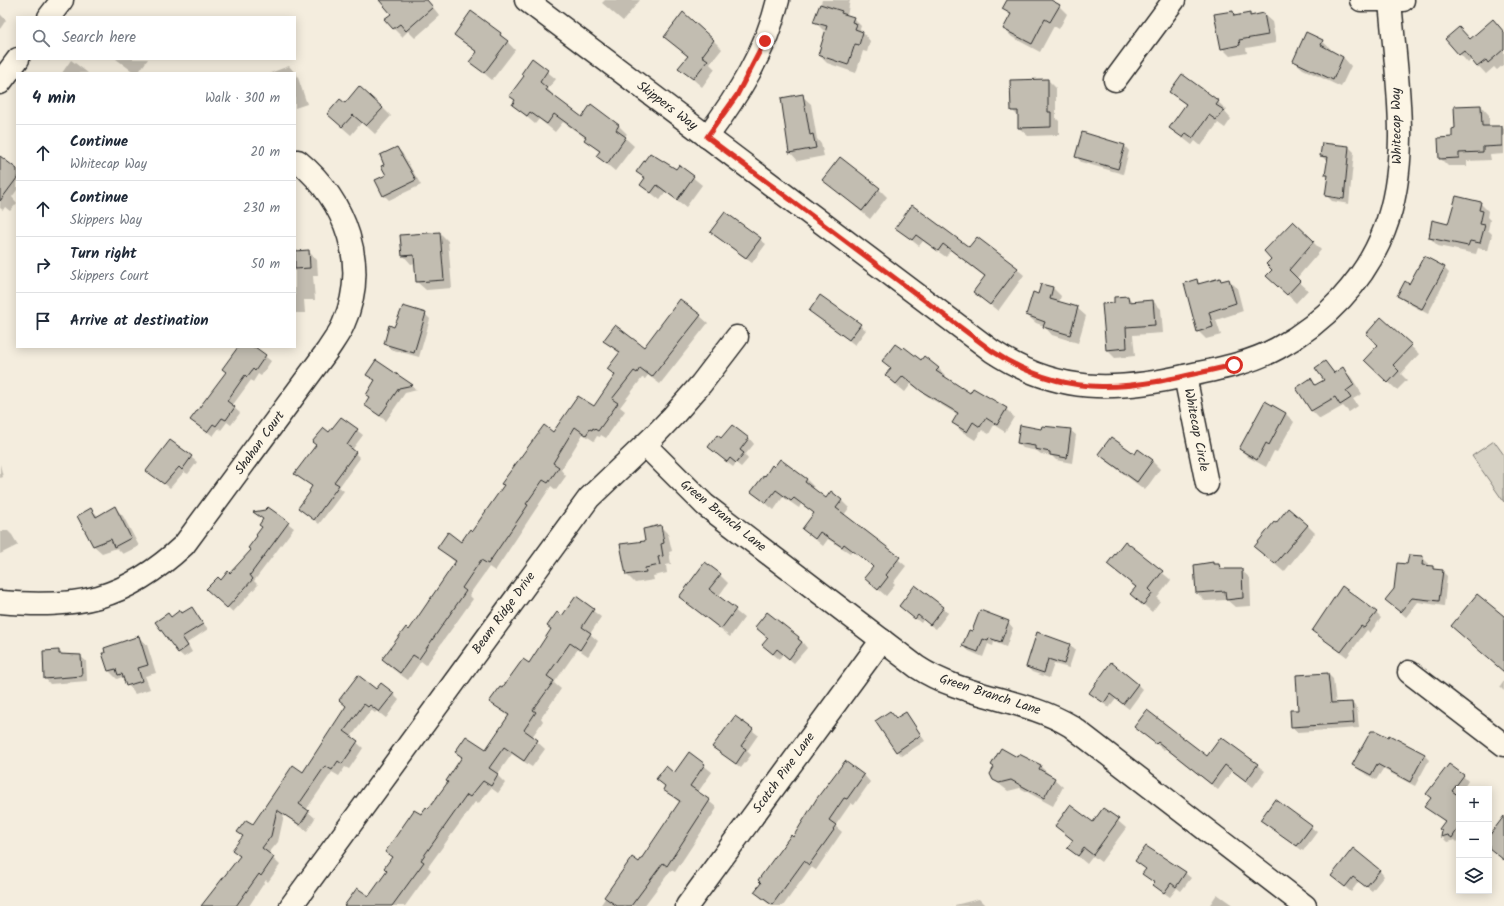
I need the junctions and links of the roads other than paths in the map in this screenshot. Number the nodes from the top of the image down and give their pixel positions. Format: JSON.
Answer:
{"nodes":[{"id":1,"x":62,"y":0,"type":"edge"},
{"id":2,"x":526,"y":0,"type":"edge"},
{"id":3,"x":778,"y":0,"type":"edge"},
{"id":4,"x":1174,"y":0,"type":"edge"},
{"id":5,"x":1361,"y":0,"type":"edge"},
{"id":6,"x":1397,"y":0,"type":"edge"},
{"id":7,"x":50,"y":16,"type":"edge"},
{"id":8,"x":17,"y":60,"type":"edge"},
{"id":9,"x":1114,"y":80,"type":"dead end"},
{"id":10,"x":0,"y":82,"type":"edge"},
{"id":11,"x":707,"y":137,"type":"junction"},
{"id":12,"x":298,"y":161,"type":"dead end"},
{"id":13,"x":737,"y":337,"type":"dead end"},
{"id":14,"x":1185,"y":376,"type":"junction"},
{"id":15,"x":645,"y":445,"type":"junction"},
{"id":16,"x":1207,"y":484,"type":"dead end"},
{"id":17,"x":0,"y":602,"type":"edge"},
{"id":18,"x":882,"y":640,"type":"junction"},
{"id":19,"x":1409,"y":672,"type":"dead end"},
{"id":20,"x":1504,"y":745,"type":"edge"},
{"id":21,"x":291,"y":906,"type":"edge"},
{"id":22,"x":687,"y":906,"type":"edge"},
{"id":23,"x":1305,"y":906,"type":"edge"}],
"edges":[{"from":1,"to":7,"type":"street"},
{"from":2,"to":11,"type":"street","name":"Skippers Way"},
{"from":3,"to":11,"type":"street"},
{"from":4,"to":9,"type":"street"},
{"from":5,"to":6,"type":"street"},
{"from":6,"to":14,"type":"street","name":"Whitecap Way"},
{"from":8,"to":10,"type":"street"},
{"from":11,"to":14,"type":"street","name":"Skippers Way"},
{"from":12,"to":17,"type":"street","name":"Shahan Court"},
{"from":13,"to":15,"type":"street","name":"Beam Ridge Drive"},
{"from":14,"to":16,"type":"street","name":"Whitecap Circle"},
{"from":15,"to":18,"type":"street","name":"Green Branch Lane"},
{"from":15,"to":21,"type":"street","name":"Beam Ridge Drive"},
{"from":18,"to":22,"type":"street","name":"Scotch Pine Lane"},
{"from":18,"to":23,"type":"street","name":"Green Branch Lane"},
{"from":19,"to":20,"type":"street"}]}
